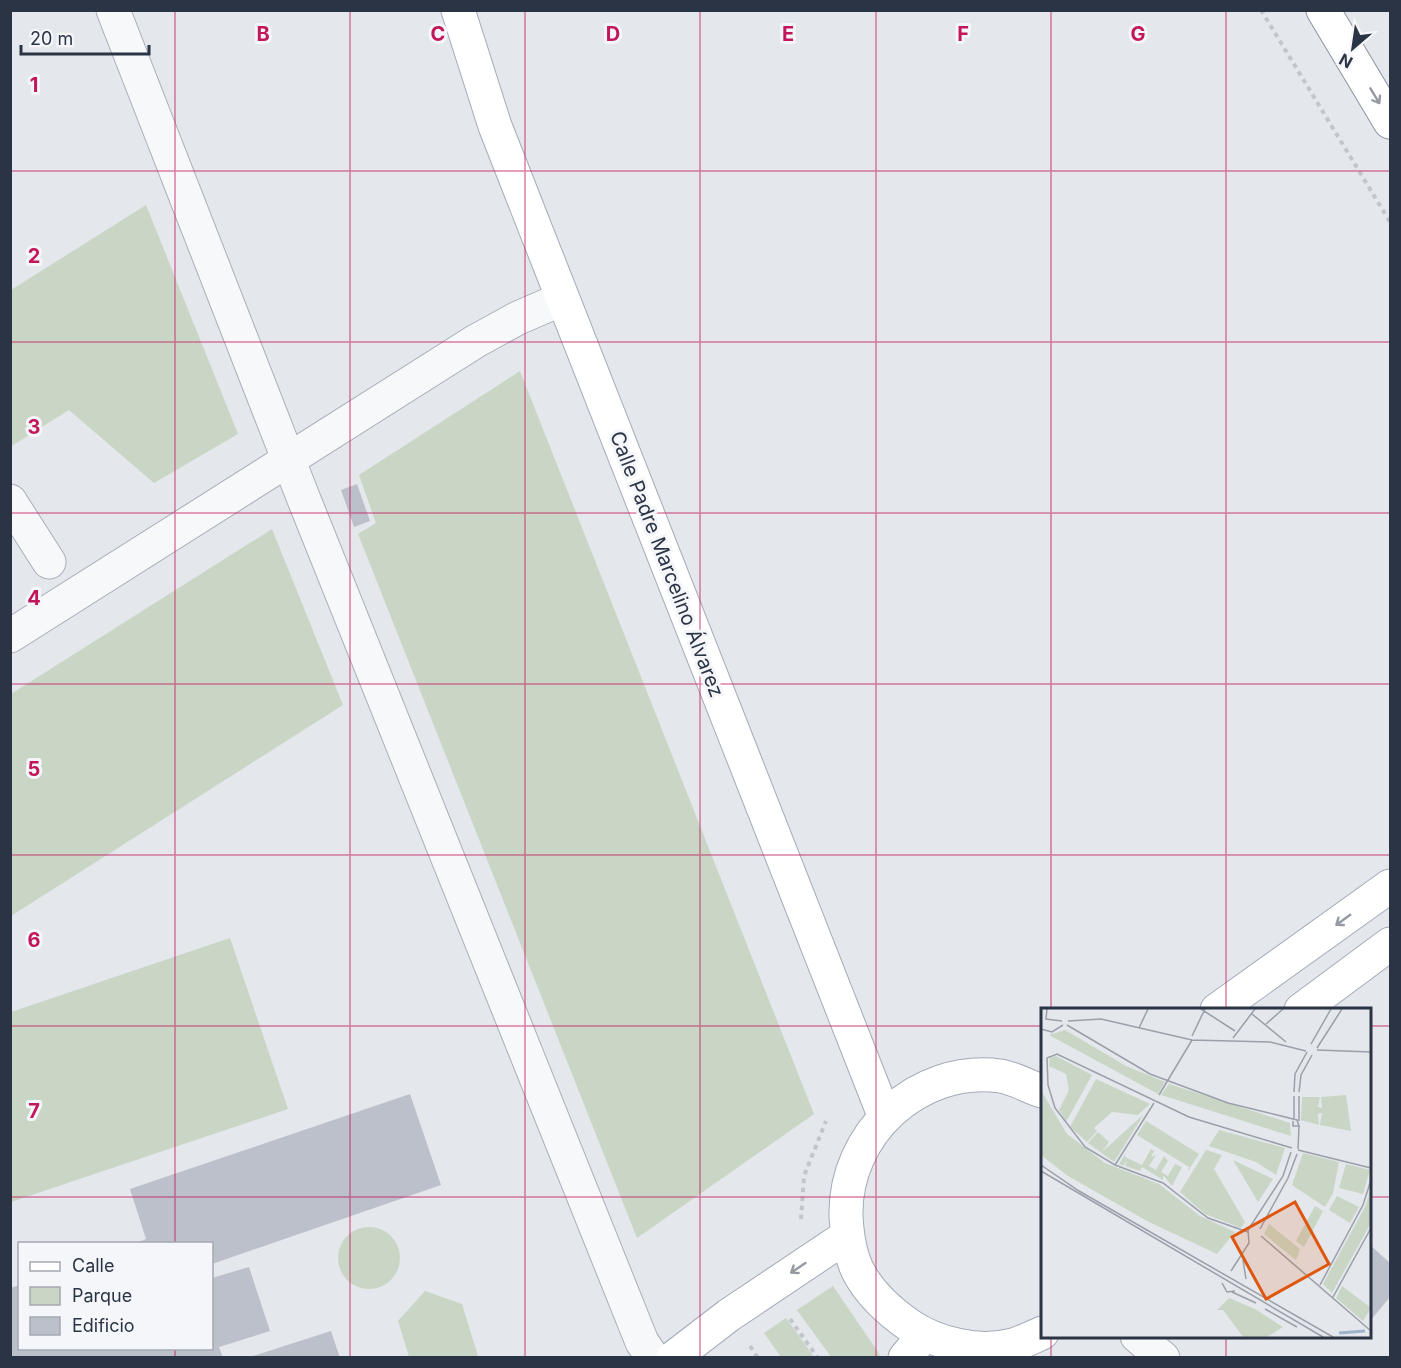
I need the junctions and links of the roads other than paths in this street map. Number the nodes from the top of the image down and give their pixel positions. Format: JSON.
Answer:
{"nodes":[{"id":1,"x":113,"y":10,"type":"edge"},
{"id":2,"x":458,"y":10,"type":"edge"},
{"id":3,"x":1323,"y":10,"type":"edge"},
{"id":4,"x":1390,"y":122,"type":"edge"},
{"id":5,"x":562,"y":299,"type":"junction"},
{"id":6,"x":289,"y":459,"type":"junction"},
{"id":7,"x":10,"y":501,"type":"edge"},
{"id":8,"x":49,"y":562,"type":"dead end"},
{"id":9,"x":10,"y":636,"type":"edge"},
{"id":10,"x":1390,"y":886,"type":"edge"},
{"id":11,"x":1390,"y":944,"type":"edge"},
{"id":12,"x":1220,"y":1008,"type":"edge"},
{"id":13,"x":1304,"y":1008,"type":"edge"},
{"id":14,"x":1041,"y":1091,"type":"edge"},
{"id":15,"x":884,"y":1115,"type":"junction"},
{"id":16,"x":847,"y":1236,"type":"junction"},
{"id":17,"x":1041,"y":1333,"type":"edge"},
{"id":18,"x":1139,"y":1338,"type":"edge"},
{"id":19,"x":914,"y":1346,"type":"edge"},
{"id":20,"x":653,"y":1358,"type":"edge"},
{"id":21,"x":673,"y":1358,"type":"edge"},
{"id":22,"x":1163,"y":1358,"type":"edge"}],
"edges":[{"from":1,"to":6,"type":"street"},
{"from":2,"to":5,"type":"main road","name":"Calle Padre Marcelino Álvarez"},
{"from":3,"to":4,"type":"main road","one_way":true},
{"from":5,"to":6,"type":"street"},
{"from":5,"to":15,"type":"main road","name":"Calle Padre Marcelino Álvarez"},
{"from":6,"to":9,"type":"street"},
{"from":6,"to":20,"type":"street"},
{"from":7,"to":8,"type":"street"},
{"from":10,"to":12,"type":"main road","one_way":true},
{"from":11,"to":13,"type":"main road"},
{"from":14,"to":15,"type":"main road"},
{"from":15,"to":16,"type":"main road"},
{"from":16,"to":19,"type":"main road"},
{"from":16,"to":21,"type":"main road","one_way":true},
{"from":17,"to":19,"type":"main road"},
{"from":18,"to":22,"type":"street"}]}
